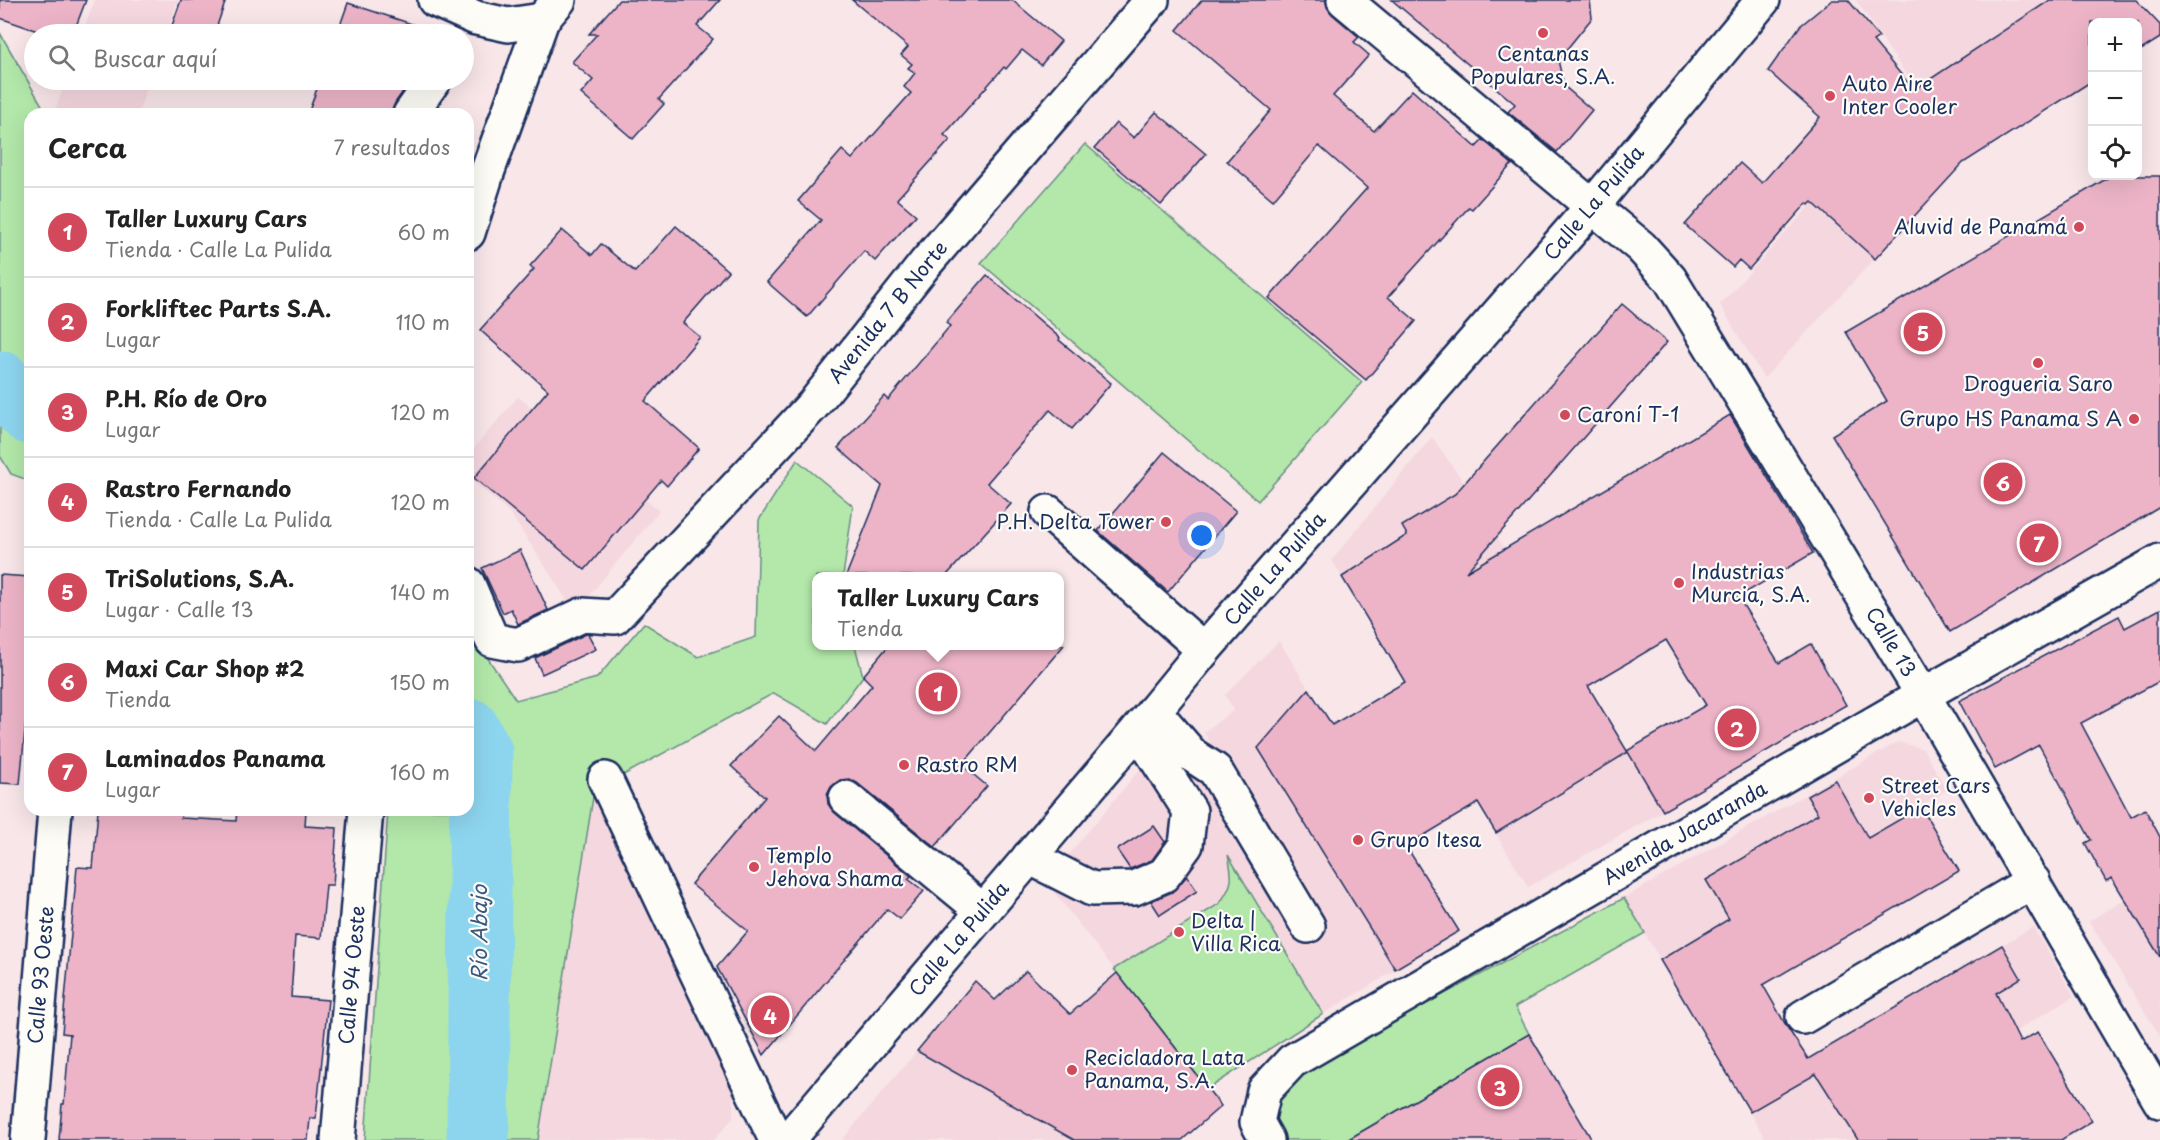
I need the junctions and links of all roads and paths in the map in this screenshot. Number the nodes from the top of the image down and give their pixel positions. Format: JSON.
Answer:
{"nodes":[{"id":1,"x":435,"y":0,"type":"edge"},
{"id":2,"x":1152,"y":0,"type":"edge"},
{"id":3,"x":1344,"y":0,"type":"edge"},
{"id":4,"x":1763,"y":0,"type":"edge"},
{"id":5,"x":551,"y":10,"type":"edge"},
{"id":6,"x":466,"y":24,"type":"edge"},
{"id":7,"x":474,"y":27,"type":"edge"},
{"id":8,"x":427,"y":90,"type":"edge"},
{"id":9,"x":414,"y":108,"type":"edge"},
{"id":10,"x":1592,"y":208,"type":"junction"},
{"id":11,"x":474,"y":213,"type":"edge"},
{"id":12,"x":1048,"y":512,"type":"dead end"},
{"id":13,"x":2160,"y":561,"type":"edge"},
{"id":14,"x":474,"y":598,"type":"edge"},
{"id":15,"x":1204,"y":650,"type":"junction"},
{"id":16,"x":1923,"y":695,"type":"junction"},
{"id":17,"x":1146,"y":721,"type":"junction"},
{"id":18,"x":605,"y":779,"type":"dead end"},
{"id":19,"x":846,"y":798,"type":"dead end"},
{"id":20,"x":55,"y":816,"type":"edge"},
{"id":21,"x":365,"y":816,"type":"edge"},
{"id":22,"x":1029,"y":857,"type":"junction"},
{"id":23,"x":2033,"y":881,"type":"junction"},
{"id":24,"x":983,"y":911,"type":"junction"},
{"id":25,"x":1308,"y":926,"type":"dead end"},
{"id":26,"x":1803,"y":1017,"type":"dead end"},
{"id":27,"x":2160,"y":1101,"type":"edge"},
{"id":28,"x":28,"y":1140,"type":"edge"},
{"id":29,"x":338,"y":1140,"type":"edge"},
{"id":30,"x":776,"y":1140,"type":"edge"},
{"id":31,"x":788,"y":1140,"type":"edge"},
{"id":32,"x":1267,"y":1140,"type":"edge"}],
"edges":[{"from":1,"to":6,"type":"street"},
{"from":2,"to":14,"type":"street","name":"Avenida 7 B Norte"},
{"from":3,"to":10,"type":"street","name":"Calle 13"},
{"from":4,"to":10,"type":"street","name":"Calle La Pulida"},
{"from":5,"to":7,"type":"street"},
{"from":5,"to":11,"type":"street"},
{"from":8,"to":9,"type":"street"},
{"from":10,"to":15,"type":"street","name":"Calle La Pulida"},
{"from":10,"to":16,"type":"street","name":"Calle 13"},
{"from":12,"to":15,"type":"street"},
{"from":13,"to":16,"type":"street","name":"Avenida Jacaranda"},
{"from":15,"to":17,"type":"street","name":"Calle La Pulida"},
{"from":16,"to":23,"type":"street","name":"Calle 13"},
{"from":16,"to":32,"type":"street","name":"Avenida Jacaranda"},
{"from":17,"to":22,"type":"street","name":"Calle La Pulida"},
{"from":17,"to":22,"type":"street"},
{"from":17,"to":25,"type":"street"},
{"from":18,"to":30,"type":"street"},
{"from":19,"to":24,"type":"street"},
{"from":20,"to":28,"type":"street","name":"Calle 93 Oeste"},
{"from":21,"to":29,"type":"street","name":"Calle 94 Oeste"},
{"from":22,"to":24,"type":"street","name":"Calle La Pulida"},
{"from":23,"to":26,"type":"street"},
{"from":23,"to":27,"type":"street","name":"Calle 13"},
{"from":24,"to":31,"type":"street","name":"Calle La Pulida"}]}
